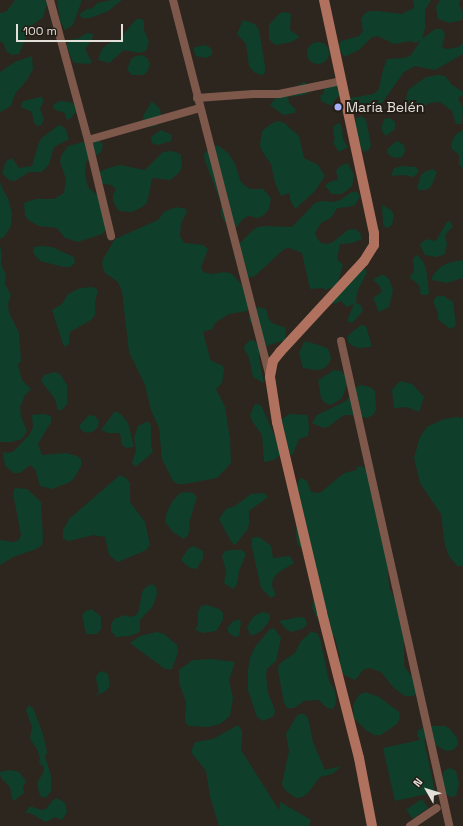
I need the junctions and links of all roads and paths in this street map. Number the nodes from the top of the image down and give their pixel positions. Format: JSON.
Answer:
{"nodes":[{"id":1,"x":50,"y":0,"type":"edge"},
{"id":2,"x":173,"y":0,"type":"edge"},
{"id":3,"x":324,"y":0,"type":"edge"},
{"id":4,"x":341,"y":81,"type":"junction"},
{"id":5,"x":197,"y":98,"type":"junction"},
{"id":6,"x":200,"y":108,"type":"junction"},
{"id":7,"x":88,"y":140,"type":"junction"},
{"id":8,"x":111,"y":236,"type":"dead end"},
{"id":9,"x":341,"y":341,"type":"dead end"},
{"id":10,"x":270,"y":377,"type":"junction"},
{"id":11,"x":437,"y":808,"type":"dead end"},
{"id":12,"x":372,"y":826,"type":"edge"},
{"id":13,"x":410,"y":826,"type":"edge"},
{"id":14,"x":449,"y":826,"type":"edge"}],
"edges":[{"from":1,"to":7,"type":"street"},
{"from":2,"to":5,"type":"street"},
{"from":3,"to":4,"type":"street"},
{"from":4,"to":5,"type":"street"},
{"from":4,"to":10,"type":"street"},
{"from":5,"to":6,"type":"street"},
{"from":6,"to":7,"type":"street"},
{"from":6,"to":10,"type":"street"},
{"from":7,"to":8,"type":"street"},
{"from":9,"to":14,"type":"street"},
{"from":10,"to":12,"type":"street"},
{"from":11,"to":13,"type":"street"}]}
